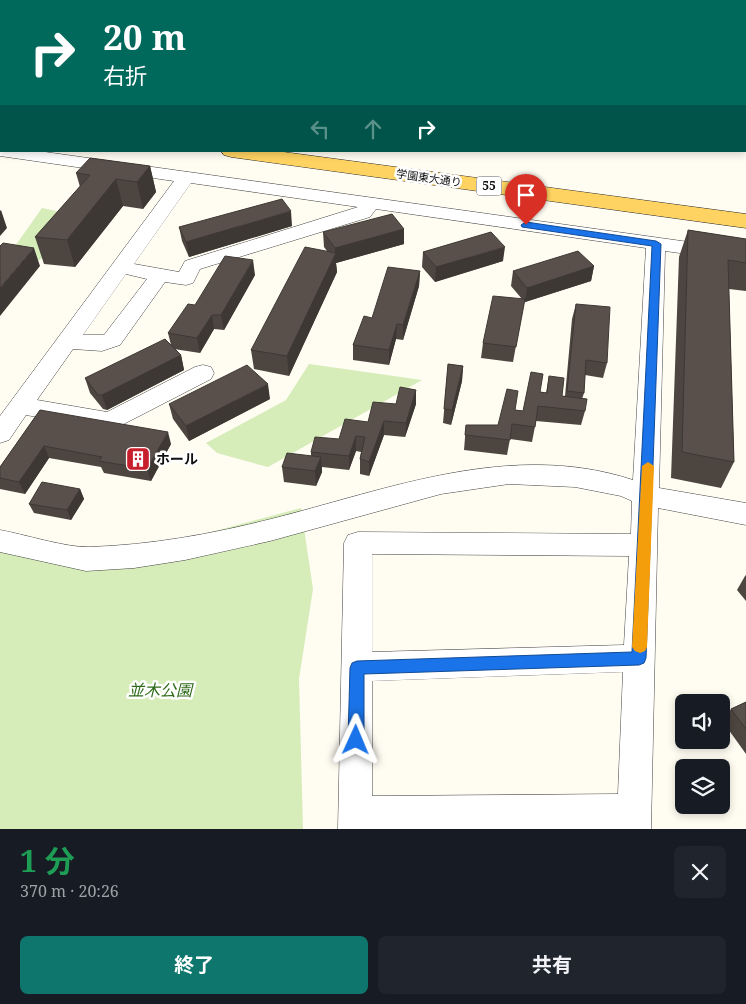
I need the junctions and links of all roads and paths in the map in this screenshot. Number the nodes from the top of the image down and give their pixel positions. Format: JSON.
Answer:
{"nodes":[{"id":1,"x":7,"y":152,"type":"edge"},
{"id":2,"x":238,"y":152,"type":"edge"},
{"id":3,"x":312,"y":152,"type":"edge"},
{"id":4,"x":186,"y":177,"type":"junction"},
{"id":5,"x":372,"y":203,"type":"junction"},
{"id":6,"x":746,"y":210,"type":"edge"},
{"id":7,"x":746,"y":221,"type":"edge"},
{"id":8,"x":656,"y":244,"type":"junction"},
{"id":9,"x":746,"y":256,"type":"edge"},
{"id":10,"x":120,"y":266,"type":"junction"},
{"id":11,"x":160,"y":275,"type":"junction"},
{"id":12,"x":68,"y":341,"type":"junction"},
{"id":13,"x":203,"y":373,"type":"dead end"},
{"id":14,"x":21,"y":406,"type":"junction"},
{"id":15,"x":0,"y":434,"type":"edge"},
{"id":16,"x":647,"y":496,"type":"junction"},
{"id":17,"x":746,"y":514,"type":"edge"},
{"id":18,"x":0,"y":541,"type":"edge"},
{"id":19,"x":645,"y":544,"type":"junction"},
{"id":20,"x":639,"y":658,"type":"junction"},
{"id":21,"x":357,"y":668,"type":"junction"},
{"id":22,"x":635,"y":820,"type":"edge"},
{"id":23,"x":355,"y":821,"type":"edge"},
{"id":24,"x":553,"y":821,"type":"edge"}],
"edges":[{"from":1,"to":4,"type":"street"},
{"from":2,"to":7,"type":"main road","name":"学園東大通り","number":"55"},
{"from":3,"to":6,"type":"main road","name":"学園東大通り","number":"55"},
{"from":4,"to":5,"type":"street"},
{"from":4,"to":10,"type":"street"},
{"from":5,"to":8,"type":"street"},
{"from":5,"to":11,"type":"street"},
{"from":8,"to":9,"type":"street"},
{"from":8,"to":16,"type":"street"},
{"from":10,"to":11,"type":"street"},
{"from":10,"to":12,"type":"street"},
{"from":11,"to":12,"type":"street"},
{"from":12,"to":14,"type":"street"},
{"from":13,"to":14,"type":"street"},
{"from":14,"to":15,"type":"street"},
{"from":16,"to":17,"type":"street"},
{"from":16,"to":18,"type":"street"},
{"from":16,"to":19,"type":"street"},
{"from":19,"to":20,"type":"street"},
{"from":19,"to":21,"type":"street"},
{"from":20,"to":21,"type":"street"},
{"from":20,"to":22,"type":"street"},
{"from":21,"to":23,"type":"street"},
{"from":22,"to":24,"type":"street"},
{"from":23,"to":24,"type":"street"}]}
